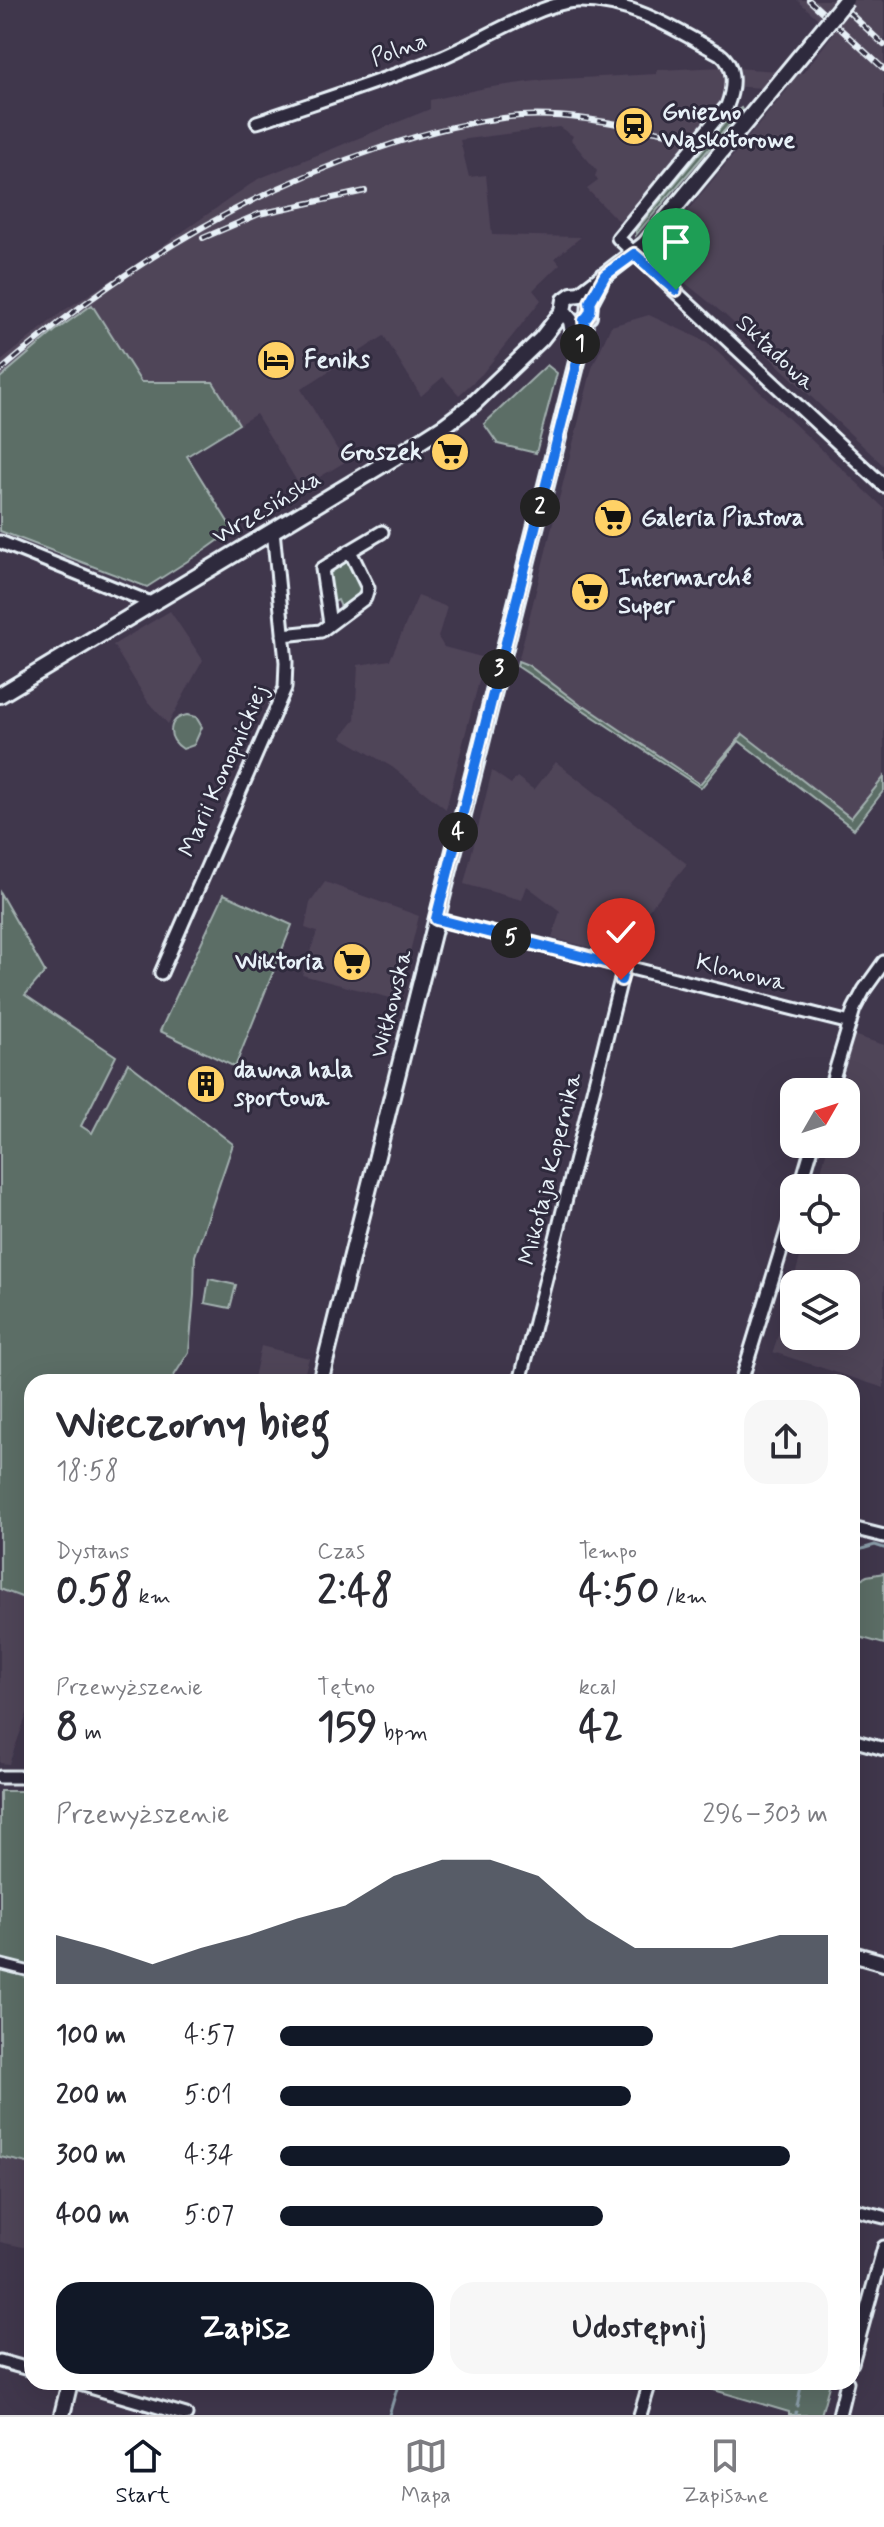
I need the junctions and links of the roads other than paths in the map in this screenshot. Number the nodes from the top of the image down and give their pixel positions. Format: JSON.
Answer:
{"nodes":[{"id":1,"x":846,"y":0,"type":"edge"},
{"id":2,"x":257,"y":122,"type":"dead end"},
{"id":3,"x":634,"y":254,"type":"junction"},
{"id":4,"x":585,"y":298,"type":"junction"},
{"id":5,"x":573,"y":317,"type":"junction"},
{"id":6,"x":547,"y":336,"type":"junction"},
{"id":7,"x":575,"y":350,"type":"junction"},
{"id":8,"x":884,"y":486,"type":"edge"},
{"id":9,"x":273,"y":530,"type":"junction"},
{"id":10,"x":382,"y":532,"type":"dead end"},
{"id":11,"x":0,"y":542,"type":"edge"},
{"id":12,"x":350,"y":551,"type":"junction"},
{"id":13,"x":151,"y":603,"type":"junction"},
{"id":14,"x":330,"y":624,"type":"junction"},
{"id":15,"x":283,"y":635,"type":"junction"},
{"id":16,"x":0,"y":695,"type":"edge"},
{"id":17,"x":436,"y":919,"type":"junction"},
{"id":18,"x":884,"y":962,"type":"edge"},
{"id":19,"x":624,"y":967,"type":"junction"},
{"id":20,"x":161,"y":973,"type":"dead end"},
{"id":21,"x":850,"y":1023,"type":"junction"},
{"id":22,"x":833,"y":1078,"type":"edge"},
{"id":23,"x":780,"y":1254,"type":"edge"},
{"id":24,"x":322,"y":1374,"type":"edge"},
{"id":25,"x":522,"y":1374,"type":"edge"},
{"id":26,"x":743,"y":1374,"type":"edge"},
{"id":27,"x":860,"y":1530,"type":"edge"},
{"id":28,"x":884,"y":1536,"type":"edge"},
{"id":29,"x":860,"y":1742,"type":"edge"},
{"id":30,"x":884,"y":1749,"type":"edge"},
{"id":31,"x":0,"y":1777,"type":"edge"},
{"id":32,"x":24,"y":1777,"type":"edge"},
{"id":33,"x":860,"y":1956,"type":"edge"},
{"id":34,"x":884,"y":1963,"type":"edge"},
{"id":35,"x":0,"y":1964,"type":"edge"},
{"id":36,"x":24,"y":1970,"type":"edge"},
{"id":37,"x":860,"y":2211,"type":"edge"},
{"id":38,"x":884,"y":2217,"type":"edge"},
{"id":39,"x":884,"y":2247,"type":"edge"},
{"id":40,"x":860,"y":2334,"type":"edge"},
{"id":41,"x":0,"y":2361,"type":"edge"},
{"id":42,"x":24,"y":2368,"type":"edge"},
{"id":43,"x":70,"y":2390,"type":"edge"},
{"id":44,"x":100,"y":2390,"type":"edge"},
{"id":45,"x":648,"y":2390,"type":"edge"},
{"id":46,"x":845,"y":2390,"type":"edge"},
{"id":47,"x":62,"y":2415,"type":"edge"},
{"id":48,"x":186,"y":2415,"type":"edge"},
{"id":49,"x":640,"y":2415,"type":"edge"},
{"id":50,"x":839,"y":2415,"type":"edge"}],
"edges":[{"from":1,"to":3,"type":"street","bridge":true},
{"from":2,"to":3,"type":"street","name":"Polna"},
{"from":3,"to":4,"type":"street"},
{"from":3,"to":8,"type":"street","name":"Składowa"},
{"from":4,"to":5,"type":"street","name":"Witkowska"},
{"from":4,"to":5,"type":"street","name":"Wrzesińska"},
{"from":5,"to":6,"type":"street","name":"Wrzesińska"},
{"from":5,"to":7,"type":"street","name":"Witkowska"},
{"from":6,"to":7,"type":"street"},
{"from":6,"to":9,"type":"street","name":"Wrzesińska"},
{"from":7,"to":17,"type":"street","name":"Witkowska"},
{"from":9,"to":13,"type":"street","name":"Wrzesińska"},
{"from":9,"to":15,"type":"street","name":"Marii Konopnickiej"},
{"from":10,"to":12,"type":"street"},
{"from":11,"to":13,"type":"street"},
{"from":12,"to":14,"type":"street"},
{"from":12,"to":14,"type":"street"},
{"from":13,"to":16,"type":"street","name":"Wrzesińska"},
{"from":14,"to":15,"type":"street"},
{"from":15,"to":20,"type":"street","name":"Marii Konopnickiej"},
{"from":17,"to":19,"type":"street","name":"Klonowa"},
{"from":17,"to":24,"type":"street","name":"Witkowska"},
{"from":18,"to":21,"type":"street"},
{"from":19,"to":21,"type":"street","name":"Klonowa"},
{"from":19,"to":25,"type":"street","name":"Mikołaja Kopernika"},
{"from":21,"to":22,"type":"street"},
{"from":23,"to":26,"type":"street"},
{"from":27,"to":28,"type":"street"},
{"from":29,"to":30,"type":"street"},
{"from":31,"to":32,"type":"street"},
{"from":33,"to":34,"type":"street"},
{"from":35,"to":36,"type":"street"},
{"from":37,"to":38,"type":"street"},
{"from":39,"to":40,"type":"street"},
{"from":41,"to":42,"type":"street"},
{"from":43,"to":47,"type":"street"},
{"from":44,"to":48,"type":"street"},
{"from":45,"to":49,"type":"street"},
{"from":46,"to":50,"type":"street"}]}
